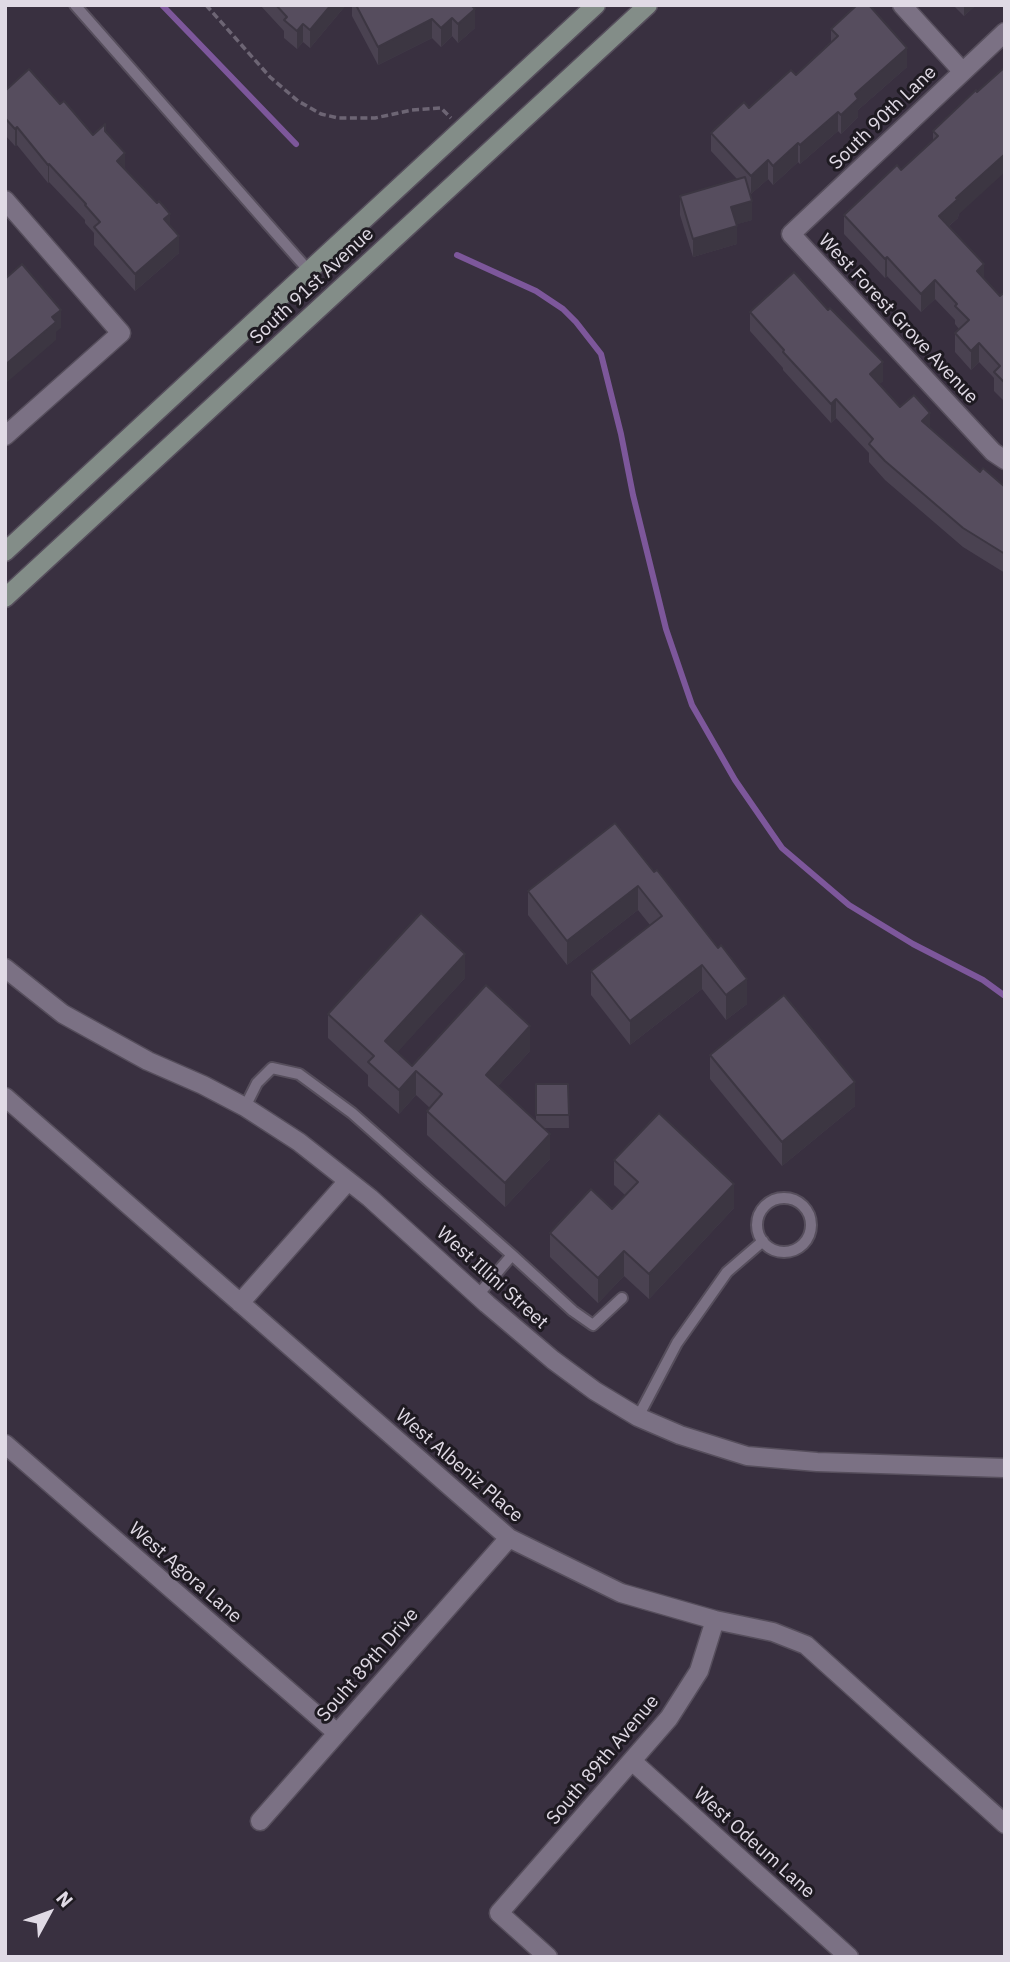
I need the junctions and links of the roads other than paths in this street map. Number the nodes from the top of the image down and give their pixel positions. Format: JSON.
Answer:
{"nodes":[{"id":1,"x":75,"y":5,"type":"edge"},
{"id":2,"x":596,"y":5,"type":"edge"},
{"id":3,"x":648,"y":5,"type":"edge"},
{"id":4,"x":902,"y":5,"type":"edge"},
{"id":5,"x":1005,"y":33,"type":"edge"},
{"id":6,"x":962,"y":71,"type":"junction"},
{"id":7,"x":5,"y":200,"type":"edge"},
{"id":8,"x":791,"y":234,"type":"joint"},
{"id":9,"x":309,"y":271,"type":"junction"},
{"id":10,"x":5,"y":436,"type":"edge"},
{"id":11,"x":1005,"y":460,"type":"edge"},
{"id":12,"x":5,"y":552,"type":"edge"},
{"id":13,"x":5,"y":598,"type":"edge"},
{"id":14,"x":5,"y":968,"type":"edge"},
{"id":15,"x":5,"y":1097,"type":"edge"},
{"id":16,"x":245,"y":1107,"type":"junction"},
{"id":17,"x":348,"y":1181,"type":"junction"},
{"id":18,"x":763,"y":1241,"type":"junction"},
{"id":19,"x":512,"y":1255,"type":"junction"},
{"id":20,"x":478,"y":1295,"type":"junction"},
{"id":21,"x":622,"y":1298,"type":"dead end"},
{"id":22,"x":240,"y":1303,"type":"junction"},
{"id":23,"x":638,"y":1417,"type":"junction"},
{"id":24,"x":5,"y":1444,"type":"edge"},
{"id":25,"x":1005,"y":1468,"type":"edge"},
{"id":26,"x":509,"y":1538,"type":"junction"},
{"id":27,"x":715,"y":1620,"type":"junction"},
{"id":28,"x":337,"y":1733,"type":"junction"},
{"id":29,"x":632,"y":1760,"type":"junction"},
{"id":30,"x":260,"y":1821,"type":"dead end"},
{"id":31,"x":1005,"y":1824,"type":"edge"},
{"id":32,"x":548,"y":1957,"type":"edge"},
{"id":33,"x":849,"y":1957,"type":"edge"}],
"edges":[{"from":1,"to":9,"type":"lane"},
{"from":2,"to":9,"type":"main road","name":"South 91st Avenue"},
{"from":3,"to":13,"type":"main road","name":"South 91st Avenue"},
{"from":4,"to":6,"type":"street"},
{"from":5,"to":6,"type":"street","name":"South 90th Lane"},
{"from":6,"to":8,"type":"street","name":"South 90th Lane"},
{"from":7,"to":10,"type":"street"},
{"from":8,"to":11,"type":"street","name":"West Forest Grove Avenue"},
{"from":9,"to":12,"type":"main road","name":"South 91st Avenue"},
{"from":14,"to":16,"type":"street","name":"West Illini Street"},
{"from":15,"to":22,"type":"street","name":"West Albeniz Place"},
{"from":16,"to":17,"type":"street","name":"West Illini Street"},
{"from":16,"to":19,"type":"lane"},
{"from":17,"to":20,"type":"street","name":"West Illini Street"},
{"from":17,"to":22,"type":"street"},
{"from":18,"to":18,"type":"lane"},
{"from":18,"to":23,"type":"lane"},
{"from":19,"to":20,"type":"lane"},
{"from":19,"to":21,"type":"lane"},
{"from":20,"to":23,"type":"street","name":"West Illini Street"},
{"from":22,"to":26,"type":"street","name":"West Albeniz Place"},
{"from":23,"to":25,"type":"street","name":"West Illini Street"},
{"from":24,"to":28,"type":"street","name":"West Agora Lane"},
{"from":26,"to":27,"type":"street","name":"West Albeniz Place"},
{"from":26,"to":28,"type":"street","name":"Souht 89th Drive"},
{"from":27,"to":29,"type":"street","name":"South 89th Avenue"},
{"from":27,"to":31,"type":"street","name":"West Albeniz Place"},
{"from":28,"to":30,"type":"street","name":"Souht 89th Drive"},
{"from":29,"to":32,"type":"street","name":"South 89th Avenue"},
{"from":29,"to":33,"type":"street","name":"West Odeum Lane"}]}
